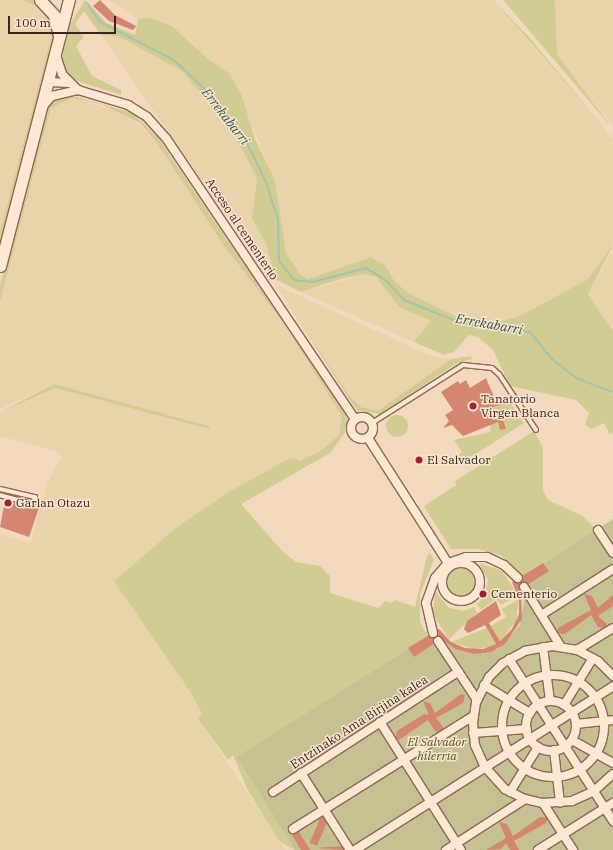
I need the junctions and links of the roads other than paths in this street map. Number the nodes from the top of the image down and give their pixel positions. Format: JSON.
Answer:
{"nodes":[{"id":1,"x":72,"y":0,"type":"edge"},
{"id":2,"x":44,"y":2,"type":"edge"},
{"id":3,"x":60,"y":39,"type":"junction"},
{"id":4,"x":56,"y":54,"type":"junction"},
{"id":5,"x":49,"y":82,"type":"junction"},
{"id":6,"x":69,"y":87,"type":"junction"},
{"id":7,"x":42,"y":107,"type":"junction"},
{"id":8,"x":0,"y":266,"type":"edge"},
{"id":9,"x":355,"y":419,"type":"junction"},
{"id":10,"x":372,"y":423,"type":"junction"},
{"id":11,"x":536,"y":430,"type":"dead end"},
{"id":12,"x":368,"y":438,"type":"junction"},
{"id":13,"x":0,"y":489,"type":"edge"},
{"id":14,"x":0,"y":495,"type":"edge"},
{"id":15,"x":598,"y":530,"type":"dead end"},
{"id":16,"x":613,"y":553,"type":"edge"},
{"id":17,"x":449,"y":565,"type":"junction"},
{"id":18,"x":613,"y":569,"type":"edge"},
{"id":19,"x":518,"y":578,"type":"dead end"},
{"id":20,"x":524,"y":587,"type":"dead end"},
{"id":21,"x":543,"y":614,"type":"junction"},
{"id":22,"x":613,"y":628,"type":"edge"},
{"id":23,"x":433,"y":633,"type":"dead end"},
{"id":24,"x":438,"y":641,"type":"dead end"},
{"id":25,"x":542,"y":647,"type":"junction"},
{"id":26,"x":561,"y":647,"type":"junction"},
{"id":27,"x":577,"y":650,"type":"junction"},
{"id":28,"x":593,"y":658,"type":"junction"},
{"id":29,"x":509,"y":659,"type":"junction"},
{"id":30,"x":458,"y":672,"type":"junction"},
{"id":31,"x":546,"y":675,"type":"junction"},
{"id":32,"x":613,"y":676,"type":"edge"},
{"id":33,"x":578,"y":681,"type":"junction"},
{"id":34,"x":524,"y":683,"type":"junction"},
{"id":35,"x":484,"y":685,"type":"junction"},
{"id":36,"x":613,"y":686,"type":"edge"},
{"id":37,"x":595,"y":697,"type":"junction"},
{"id":38,"x":477,"y":700,"type":"junction"},
{"id":39,"x":508,"y":700,"type":"junction"},
{"id":40,"x":550,"y":701,"type":"junction"},
{"id":41,"x":538,"y":705,"type":"junction"},
{"id":42,"x":564,"y":705,"type":"junction"},
{"id":43,"x":572,"y":712,"type":"junction"},
{"id":44,"x":530,"y":713,"type":"junction"},
{"id":45,"x":473,"y":716,"type":"junction"},
{"id":46,"x":613,"y":720,"type":"edge"},
{"id":47,"x":604,"y":721,"type":"junction"},
{"id":48,"x":380,"y":722,"type":"junction"},
{"id":49,"x":576,"y":724,"type":"junction"},
{"id":50,"x":551,"y":725,"type":"junction"},
{"id":51,"x":527,"y":730,"type":"junction"},
{"id":52,"x":501,"y":731,"type":"junction"},
{"id":53,"x":473,"y":733,"type":"junction"},
{"id":54,"x":530,"y":738,"type":"junction"},
{"id":55,"x":572,"y":740,"type":"junction"},
{"id":56,"x":565,"y":746,"type":"junction"},
{"id":57,"x":538,"y":747,"type":"junction"},
{"id":58,"x":554,"y":750,"type":"junction"},
{"id":59,"x":508,"y":752,"type":"junction"},
{"id":60,"x":596,"y":754,"type":"junction"},
{"id":61,"x":404,"y":759,"type":"junction"},
{"id":62,"x":613,"y":764,"type":"edge"},
{"id":63,"x":485,"y":767,"type":"junction"},
{"id":64,"x":525,"y":769,"type":"junction"},
{"id":65,"x":580,"y":769,"type":"junction"},
{"id":66,"x":301,"y":773,"type":"junction"},
{"id":67,"x":613,"y":774,"type":"edge"},
{"id":68,"x":557,"y":777,"type":"junction"},
{"id":69,"x":594,"y":791,"type":"junction"},
{"id":70,"x":273,"y":792,"type":"dead end"},
{"id":71,"x":510,"y":792,"type":"junction"},
{"id":72,"x":525,"y":799,"type":"junction"},
{"id":73,"x":431,"y":802,"type":"junction"},
{"id":74,"x":543,"y":803,"type":"junction"},
{"id":75,"x":560,"y":803,"type":"junction"},
{"id":76,"x":613,"y":803,"type":"edge"},
{"id":77,"x":605,"y":808,"type":"junction"},
{"id":78,"x":324,"y":809,"type":"junction"},
{"id":79,"x":613,"y":821,"type":"edge"},
{"id":80,"x":292,"y":829,"type":"dead end"},
{"id":81,"x":563,"y":834,"type":"junction"},
{"id":82,"x":459,"y":847,"type":"edge"},
{"id":83,"x":350,"y":850,"type":"edge"},
{"id":84,"x":355,"y":850,"type":"edge"},
{"id":85,"x":446,"y":850,"type":"edge"},
{"id":86,"x":538,"y":850,"type":"edge"},
{"id":87,"x":573,"y":850,"type":"edge"}],
"edges":[{"from":1,"to":2,"type":"main road"},
{"from":1,"to":3,"type":"main road"},
{"from":2,"to":3,"type":"main road"},
{"from":3,"to":4,"type":"main road"},
{"from":4,"to":5,"type":"main road"},
{"from":4,"to":6,"type":"street"},
{"from":5,"to":6,"type":"street"},
{"from":5,"to":7,"type":"main road"},
{"from":6,"to":7,"type":"street"},
{"from":6,"to":9,"type":"street","name":"Acceso al cementerio"},
{"from":7,"to":8,"type":"main road"},
{"from":9,"to":10,"type":"street"},
{"from":9,"to":12,"type":"street"},
{"from":10,"to":11,"type":"lane"},
{"from":10,"to":12,"type":"street"},
{"from":12,"to":17,"type":"street"},
{"from":13,"to":14,"type":"lane"},
{"from":15,"to":16,"type":"street"},
{"from":17,"to":17,"type":"street"},
{"from":17,"to":19,"type":"street"},
{"from":17,"to":23,"type":"street"},
{"from":18,"to":21,"type":"street"},
{"from":20,"to":21,"type":"street"},
{"from":21,"to":26,"type":"street"},
{"from":22,"to":27,"type":"street"},
{"from":24,"to":30,"type":"street"},
{"from":25,"to":26,"type":"street"},
{"from":25,"to":29,"type":"street"},
{"from":25,"to":31,"type":"street"},
{"from":26,"to":27,"type":"street"},
{"from":27,"to":28,"type":"street"},
{"from":28,"to":32,"type":"street"},
{"from":28,"to":33,"type":"street"},
{"from":29,"to":34,"type":"street"},
{"from":29,"to":35,"type":"street"},
{"from":30,"to":38,"type":"street"},
{"from":30,"to":48,"type":"street","name":"Entzinako Ama Birjina kalea"},
{"from":31,"to":33,"type":"street"},
{"from":31,"to":34,"type":"street"},
{"from":31,"to":40,"type":"street"},
{"from":33,"to":37,"type":"street"},
{"from":33,"to":42,"type":"street"},
{"from":34,"to":39,"type":"street"},
{"from":34,"to":41,"type":"street"},
{"from":35,"to":38,"type":"street"},
{"from":35,"to":39,"type":"street"},
{"from":36,"to":37,"type":"street"},
{"from":37,"to":43,"type":"street"},
{"from":37,"to":47,"type":"street"},
{"from":38,"to":45,"type":"street"},
{"from":39,"to":44,"type":"street"},
{"from":39,"to":52,"type":"street"},
{"from":40,"to":41,"type":"street"},
{"from":40,"to":42,"type":"street"},
{"from":41,"to":44,"type":"street"},
{"from":41,"to":50,"type":"street"},
{"from":42,"to":43,"type":"street"},
{"from":43,"to":49,"type":"street"},
{"from":43,"to":50,"type":"street"},
{"from":44,"to":51,"type":"street"},
{"from":45,"to":53,"type":"street"},
{"from":45,"to":61,"type":"street"},
{"from":46,"to":47,"type":"street"},
{"from":47,"to":49,"type":"street"},
{"from":47,"to":60,"type":"street"},
{"from":48,"to":61,"type":"street"},
{"from":48,"to":66,"type":"street","name":"Entzinako Ama Birjina kalea"},
{"from":49,"to":55,"type":"street"},
{"from":50,"to":54,"type":"street"},
{"from":50,"to":56,"type":"street"},
{"from":51,"to":52,"type":"street"},
{"from":51,"to":54,"type":"street"},
{"from":52,"to":53,"type":"street"},
{"from":52,"to":59,"type":"street"},
{"from":53,"to":63,"type":"street"},
{"from":54,"to":57,"type":"street"},
{"from":54,"to":59,"type":"street"},
{"from":55,"to":56,"type":"street"},
{"from":55,"to":60,"type":"street"},
{"from":56,"to":58,"type":"street"},
{"from":56,"to":65,"type":"street"},
{"from":57,"to":58,"type":"street"},
{"from":57,"to":64,"type":"street"},
{"from":58,"to":68,"type":"street"},
{"from":59,"to":63,"type":"street"},
{"from":59,"to":64,"type":"street"},
{"from":60,"to":62,"type":"street"},
{"from":60,"to":65,"type":"street"},
{"from":61,"to":73,"type":"street"},
{"from":61,"to":78,"type":"street"},
{"from":63,"to":71,"type":"street"},
{"from":63,"to":73,"type":"street"},
{"from":64,"to":68,"type":"street"},
{"from":64,"to":71,"type":"street"},
{"from":65,"to":68,"type":"street"},
{"from":65,"to":69,"type":"street"},
{"from":66,"to":70,"type":"street","name":"Entzinako Ama Birjina kalea"},
{"from":66,"to":78,"type":"street"},
{"from":67,"to":69,"type":"street"},
{"from":68,"to":75,"type":"street"},
{"from":69,"to":75,"type":"street"},
{"from":69,"to":77,"type":"street"},
{"from":71,"to":72,"type":"street"},
{"from":72,"to":74,"type":"street"},
{"from":72,"to":82,"type":"street"},
{"from":73,"to":82,"type":"street"},
{"from":73,"to":84,"type":"street"},
{"from":74,"to":75,"type":"street"},
{"from":74,"to":81,"type":"street"},
{"from":76,"to":77,"type":"street"},
{"from":77,"to":79,"type":"street"},
{"from":77,"to":81,"type":"street"},
{"from":78,"to":80,"type":"street"},
{"from":78,"to":83,"type":"street"},
{"from":81,"to":86,"type":"street"},
{"from":81,"to":87,"type":"street"},
{"from":82,"to":85,"type":"street"}]}
